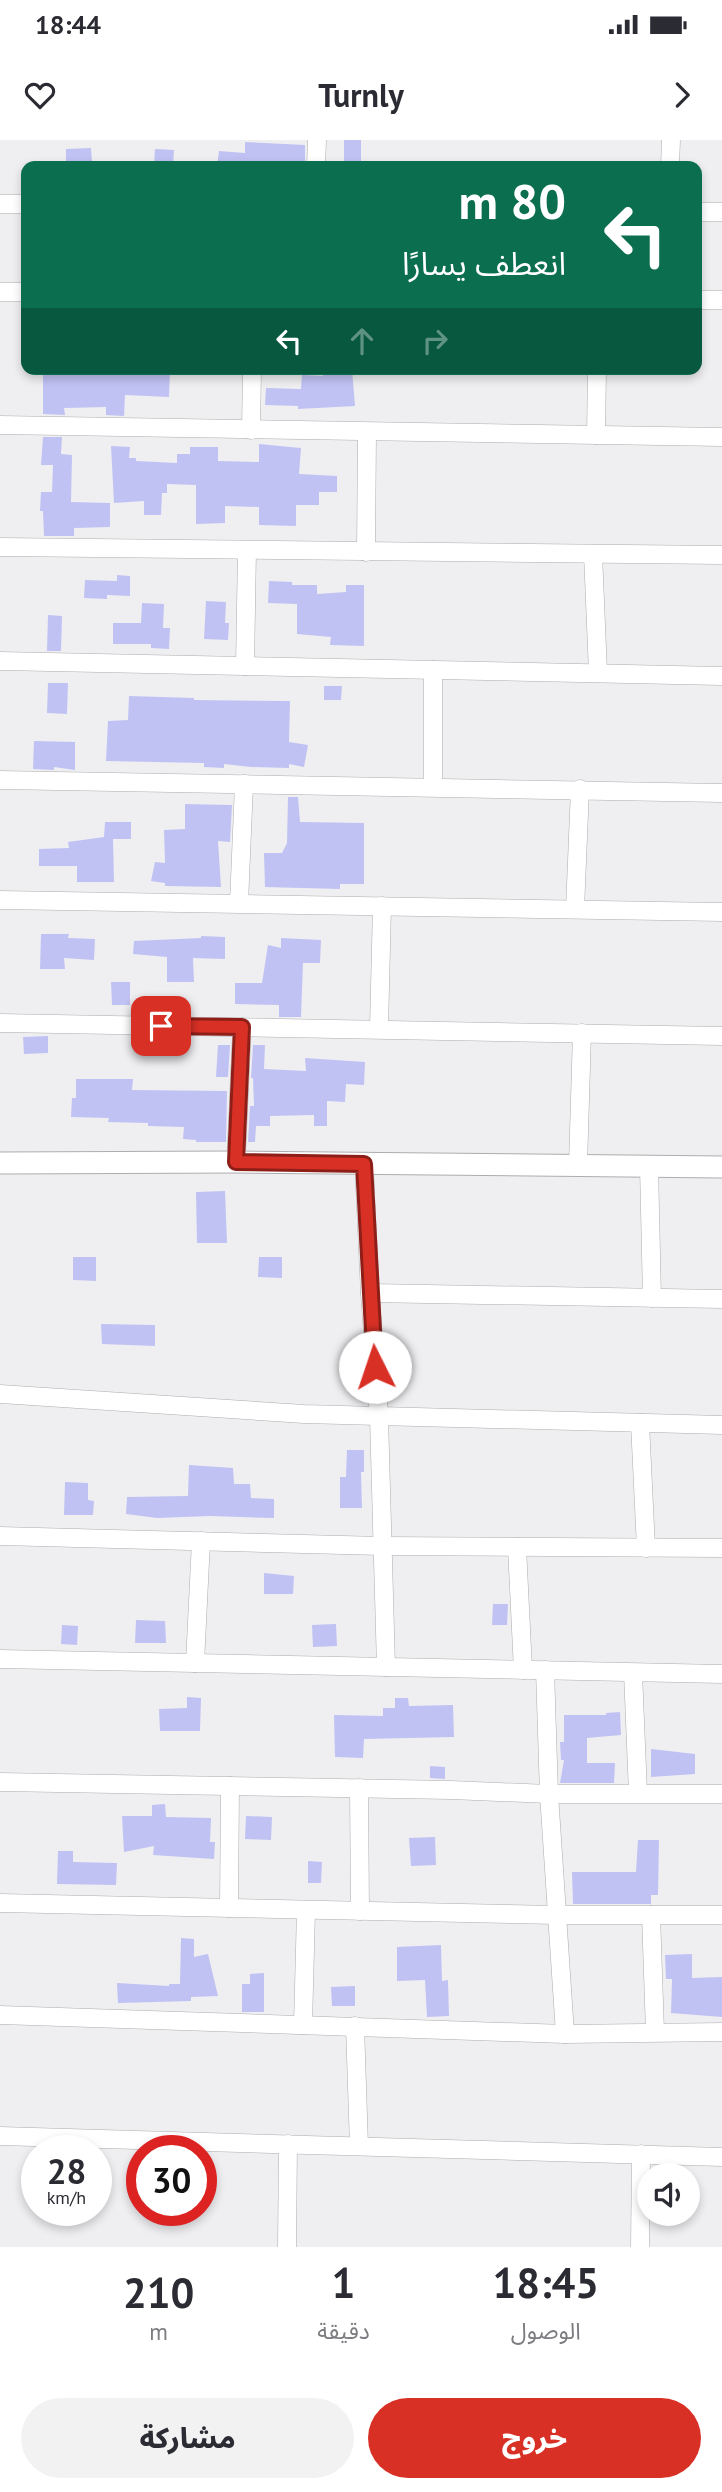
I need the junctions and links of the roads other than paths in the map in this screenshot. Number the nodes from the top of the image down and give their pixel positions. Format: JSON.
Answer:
{"nodes":[{"id":1,"x":317,"y":140,"type":"edge"},
{"id":2,"x":671,"y":140,"type":"edge"},
{"id":3,"x":316,"y":161,"type":"edge"},
{"id":4,"x":670,"y":161,"type":"edge"},
{"id":5,"x":0,"y":204,"type":"edge"},
{"id":6,"x":21,"y":204,"type":"edge"},
{"id":7,"x":702,"y":212,"type":"edge"},
{"id":8,"x":722,"y":212,"type":"edge"},
{"id":9,"x":0,"y":292,"type":"edge"},
{"id":10,"x":21,"y":292,"type":"edge"},
{"id":11,"x":702,"y":300,"type":"edge"},
{"id":12,"x":722,"y":300,"type":"edge"},
{"id":13,"x":252,"y":375,"type":"edge"},
{"id":14,"x":597,"y":375,"type":"edge"},
{"id":15,"x":0,"y":425,"type":"edge"},
{"id":16,"x":251,"y":430,"type":"junction"},
{"id":17,"x":367,"y":433,"type":"junction"},
{"id":18,"x":596,"y":435,"type":"junction"},
{"id":19,"x":722,"y":437,"type":"edge"},
{"id":20,"x":0,"y":547,"type":"edge"},
{"id":21,"x":247,"y":550,"type":"junction"},
{"id":22,"x":366,"y":552,"type":"junction"},
{"id":23,"x":593,"y":554,"type":"junction"},
{"id":24,"x":722,"y":555,"type":"edge"},
{"id":25,"x":0,"y":661,"type":"edge"},
{"id":26,"x":245,"y":666,"type":"junction"},
{"id":27,"x":433,"y":670,"type":"junction"},
{"id":28,"x":598,"y":672,"type":"junction"},
{"id":29,"x":722,"y":676,"type":"edge"},
{"id":30,"x":0,"y":780,"type":"edge"},
{"id":31,"x":244,"y":784,"type":"junction"},
{"id":32,"x":433,"y":787,"type":"junction"},
{"id":33,"x":580,"y":789,"type":"junction"},
{"id":34,"x":722,"y":793,"type":"edge"},
{"id":35,"x":0,"y":900,"type":"edge"},
{"id":36,"x":239,"y":904,"type":"junction"},
{"id":37,"x":382,"y":906,"type":"junction"},
{"id":38,"x":575,"y":909,"type":"junction"},
{"id":39,"x":722,"y":912,"type":"edge"},
{"id":40,"x":0,"y":1023,"type":"edge"},
{"id":41,"x":242,"y":1027,"type":"junction"},
{"id":42,"x":379,"y":1028,"type":"junction"},
{"id":43,"x":582,"y":1033,"type":"junction"},
{"id":44,"x":722,"y":1036,"type":"edge"},
{"id":45,"x":236,"y":1162,"type":"junction"},
{"id":46,"x":0,"y":1163,"type":"edge"},
{"id":47,"x":364,"y":1164,"type":"junction"},
{"id":48,"x":578,"y":1165,"type":"junction"},
{"id":49,"x":649,"y":1166,"type":"junction"},
{"id":50,"x":722,"y":1167,"type":"edge"},
{"id":51,"x":370,"y":1293,"type":"junction"},
{"id":52,"x":652,"y":1298,"type":"junction"},
{"id":53,"x":722,"y":1299,"type":"edge"},
{"id":54,"x":0,"y":1394,"type":"edge"},
{"id":55,"x":379,"y":1417,"type":"junction"},
{"id":56,"x":640,"y":1423,"type":"junction"},
{"id":57,"x":722,"y":1424,"type":"edge"},
{"id":58,"x":0,"y":1536,"type":"edge"},
{"id":59,"x":201,"y":1541,"type":"junction"},
{"id":60,"x":382,"y":1546,"type":"junction"},
{"id":61,"x":517,"y":1547,"type":"junction"},
{"id":62,"x":646,"y":1548,"type":"junction"},
{"id":63,"x":722,"y":1548,"type":"edge"},
{"id":64,"x":0,"y":1659,"type":"edge"},
{"id":65,"x":195,"y":1663,"type":"junction"},
{"id":66,"x":386,"y":1667,"type":"junction"},
{"id":67,"x":523,"y":1670,"type":"junction"},
{"id":68,"x":545,"y":1670,"type":"junction"},
{"id":69,"x":634,"y":1673,"type":"junction"},
{"id":70,"x":722,"y":1675,"type":"edge"},
{"id":71,"x":0,"y":1782,"type":"edge"},
{"id":72,"x":230,"y":1786,"type":"junction"},
{"id":73,"x":359,"y":1788,"type":"junction"},
{"id":74,"x":638,"y":1793,"type":"junction"},
{"id":75,"x":549,"y":1794,"type":"junction"},
{"id":76,"x":722,"y":1794,"type":"edge"},
{"id":77,"x":0,"y":1903,"type":"edge"},
{"id":78,"x":229,"y":1908,"type":"junction"},
{"id":79,"x":306,"y":1909,"type":"junction"},
{"id":80,"x":360,"y":1911,"type":"junction"},
{"id":81,"x":558,"y":1915,"type":"junction"},
{"id":82,"x":651,"y":1915,"type":"junction"},
{"id":83,"x":722,"y":1915,"type":"edge"},
{"id":84,"x":0,"y":2015,"type":"edge"},
{"id":85,"x":303,"y":2025,"type":"junction"},
{"id":86,"x":355,"y":2026,"type":"junction"},
{"id":87,"x":656,"y":2032,"type":"junction"},
{"id":88,"x":722,"y":2032,"type":"edge"},
{"id":89,"x":565,"y":2034,"type":"junction"},
{"id":90,"x":0,"y":2136,"type":"edge"},
{"id":91,"x":288,"y":2144,"type":"junction"},
{"id":92,"x":359,"y":2146,"type":"junction"},
{"id":93,"x":641,"y":2154,"type":"junction"},
{"id":94,"x":722,"y":2157,"type":"edge"},
{"id":95,"x":286,"y":2247,"type":"edge"},
{"id":96,"x":640,"y":2247,"type":"edge"}],
"edges":[{"from":1,"to":3,"type":"street"},
{"from":2,"to":4,"type":"street"},
{"from":5,"to":6,"type":"street"},
{"from":7,"to":8,"type":"street"},
{"from":9,"to":10,"type":"street"},
{"from":11,"to":12,"type":"street"},
{"from":13,"to":16,"type":"street"},
{"from":14,"to":18,"type":"street"},
{"from":15,"to":16,"type":"street"},
{"from":16,"to":17,"type":"street"},
{"from":17,"to":18,"type":"street"},
{"from":17,"to":22,"type":"street"},
{"from":18,"to":19,"type":"street"},
{"from":20,"to":21,"type":"street"},
{"from":21,"to":22,"type":"street"},
{"from":21,"to":26,"type":"street"},
{"from":22,"to":23,"type":"street"},
{"from":23,"to":24,"type":"street"},
{"from":23,"to":28,"type":"street"},
{"from":25,"to":26,"type":"street"},
{"from":26,"to":27,"type":"street"},
{"from":27,"to":28,"type":"street"},
{"from":27,"to":32,"type":"street"},
{"from":28,"to":29,"type":"street"},
{"from":30,"to":31,"type":"street"},
{"from":31,"to":32,"type":"street"},
{"from":31,"to":36,"type":"street"},
{"from":32,"to":33,"type":"street"},
{"from":33,"to":34,"type":"street"},
{"from":33,"to":38,"type":"street"},
{"from":35,"to":36,"type":"street"},
{"from":36,"to":37,"type":"street"},
{"from":37,"to":38,"type":"street"},
{"from":37,"to":42,"type":"street"},
{"from":38,"to":39,"type":"street"},
{"from":40,"to":41,"type":"street"},
{"from":41,"to":42,"type":"street"},
{"from":41,"to":45,"type":"street"},
{"from":42,"to":43,"type":"street"},
{"from":43,"to":44,"type":"street"},
{"from":43,"to":48,"type":"street"},
{"from":45,"to":46,"type":"street"},
{"from":45,"to":47,"type":"street"},
{"from":47,"to":48,"type":"street"},
{"from":47,"to":51,"type":"street"},
{"from":48,"to":49,"type":"street"},
{"from":49,"to":50,"type":"street"},
{"from":49,"to":52,"type":"street"},
{"from":51,"to":52,"type":"street"},
{"from":51,"to":55,"type":"street"},
{"from":52,"to":53,"type":"street"},
{"from":54,"to":55,"type":"street"},
{"from":55,"to":56,"type":"street"},
{"from":55,"to":60,"type":"street"},
{"from":56,"to":57,"type":"street"},
{"from":56,"to":62,"type":"street"},
{"from":58,"to":59,"type":"street"},
{"from":59,"to":60,"type":"street"},
{"from":59,"to":65,"type":"street"},
{"from":60,"to":61,"type":"street"},
{"from":60,"to":66,"type":"street"},
{"from":61,"to":62,"type":"street"},
{"from":61,"to":67,"type":"street"},
{"from":62,"to":63,"type":"street"},
{"from":64,"to":65,"type":"street"},
{"from":65,"to":66,"type":"street"},
{"from":66,"to":67,"type":"street"},
{"from":67,"to":68,"type":"street"},
{"from":68,"to":69,"type":"street"},
{"from":68,"to":75,"type":"street"},
{"from":69,"to":70,"type":"street"},
{"from":69,"to":74,"type":"street"},
{"from":71,"to":72,"type":"street"},
{"from":72,"to":73,"type":"street"},
{"from":72,"to":78,"type":"street"},
{"from":73,"to":75,"type":"street"},
{"from":73,"to":80,"type":"street"},
{"from":74,"to":75,"type":"street"},
{"from":74,"to":76,"type":"street"},
{"from":75,"to":81,"type":"street"},
{"from":77,"to":78,"type":"street"},
{"from":78,"to":79,"type":"street"},
{"from":79,"to":80,"type":"street"},
{"from":79,"to":85,"type":"street"},
{"from":80,"to":81,"type":"street"},
{"from":81,"to":82,"type":"street"},
{"from":81,"to":89,"type":"street"},
{"from":82,"to":83,"type":"street"},
{"from":82,"to":87,"type":"street"},
{"from":84,"to":85,"type":"street"},
{"from":85,"to":86,"type":"street"},
{"from":86,"to":89,"type":"street"},
{"from":86,"to":92,"type":"street"},
{"from":87,"to":88,"type":"street"},
{"from":87,"to":89,"type":"street"},
{"from":90,"to":91,"type":"street"},
{"from":91,"to":92,"type":"street"},
{"from":91,"to":95,"type":"street"},
{"from":92,"to":93,"type":"street"},
{"from":93,"to":94,"type":"street"},
{"from":93,"to":96,"type":"street"}]}
